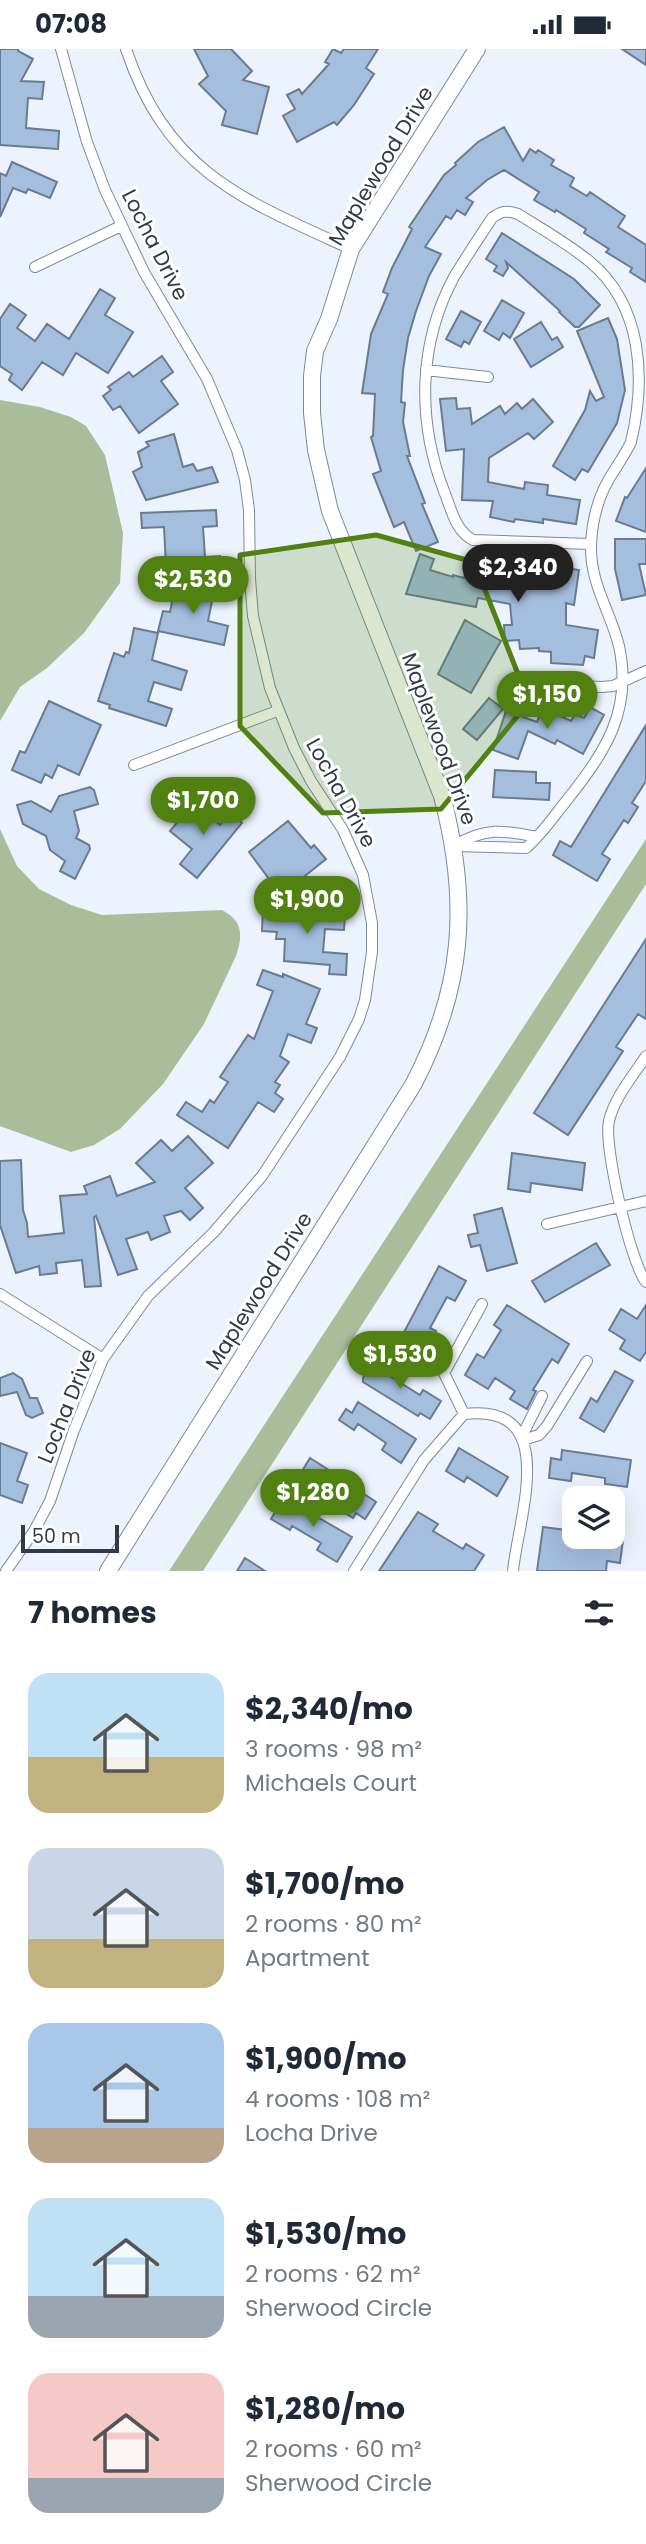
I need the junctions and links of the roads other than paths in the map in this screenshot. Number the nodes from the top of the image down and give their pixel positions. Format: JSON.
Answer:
{"nodes":[{"id":1,"x":61,"y":49,"type":"edge"},
{"id":2,"x":126,"y":49,"type":"edge"},
{"id":3,"x":477,"y":49,"type":"edge"},
{"id":4,"x":121,"y":226,"type":"junction"},
{"id":5,"x":351,"y":249,"type":"junction"},
{"id":6,"x":35,"y":267,"type":"dead end"},
{"id":7,"x":642,"y":330,"type":"edge"},
{"id":8,"x":426,"y":370,"type":"junction"},
{"id":9,"x":488,"y":377,"type":"dead end"},
{"id":10,"x":591,"y":544,"type":"junction"},
{"id":11,"x":646,"y":671,"type":"edge"},
{"id":12,"x":622,"y":680,"type":"junction"},
{"id":13,"x":526,"y":684,"type":"dead end"},
{"id":14,"x":278,"y":711,"type":"junction"},
{"id":15,"x":134,"y":765,"type":"dead end"},
{"id":16,"x":454,"y":846,"type":"junction"},
{"id":17,"x":646,"y":1056,"type":"edge"},
{"id":18,"x":646,"y":1201,"type":"edge"},
{"id":19,"x":622,"y":1206,"type":"junction"},
{"id":20,"x":547,"y":1224,"type":"dead end"},
{"id":21,"x":646,"y":1282,"type":"edge"},
{"id":22,"x":0,"y":1294,"type":"edge"},
{"id":23,"x":482,"y":1304,"type":"dead end"},
{"id":24,"x":103,"y":1359,"type":"junction"},
{"id":25,"x":587,"y":1360,"type":"dead end"},
{"id":26,"x":542,"y":1396,"type":"dead end"},
{"id":27,"x":464,"y":1414,"type":"junction"},
{"id":28,"x":523,"y":1438,"type":"junction"},
{"id":29,"x":6,"y":1571,"type":"edge"},
{"id":30,"x":108,"y":1571,"type":"edge"},
{"id":31,"x":354,"y":1571,"type":"edge"},
{"id":32,"x":513,"y":1571,"type":"edge"}],
"edges":[{"from":1,"to":4,"type":"street","name":"Locha Drive"},
{"from":2,"to":5,"type":"street"},
{"from":3,"to":5,"type":"street","name":"Maplewood Drive"},
{"from":4,"to":6,"type":"street"},
{"from":4,"to":14,"type":"street","name":"Locha Drive"},
{"from":5,"to":16,"type":"street","name":"Maplewood Drive"},
{"from":7,"to":8,"type":"street"},
{"from":7,"to":10,"type":"street"},
{"from":8,"to":9,"type":"street"},
{"from":8,"to":10,"type":"street"},
{"from":10,"to":12,"type":"street"},
{"from":11,"to":12,"type":"street"},
{"from":12,"to":13,"type":"street"},
{"from":12,"to":16,"type":"street"},
{"from":14,"to":15,"type":"street"},
{"from":14,"to":24,"type":"street","name":"Locha Drive"},
{"from":16,"to":30,"type":"street","name":"Maplewood Drive"},
{"from":17,"to":19,"type":"street"},
{"from":18,"to":19,"type":"street"},
{"from":19,"to":20,"type":"street"},
{"from":19,"to":21,"type":"street"},
{"from":22,"to":24,"type":"street"},
{"from":23,"to":27,"type":"street"},
{"from":24,"to":29,"type":"street","name":"Locha Drive"},
{"from":25,"to":28,"type":"street"},
{"from":26,"to":28,"type":"street"},
{"from":27,"to":28,"type":"street"},
{"from":27,"to":31,"type":"street"},
{"from":28,"to":32,"type":"street"}]}
